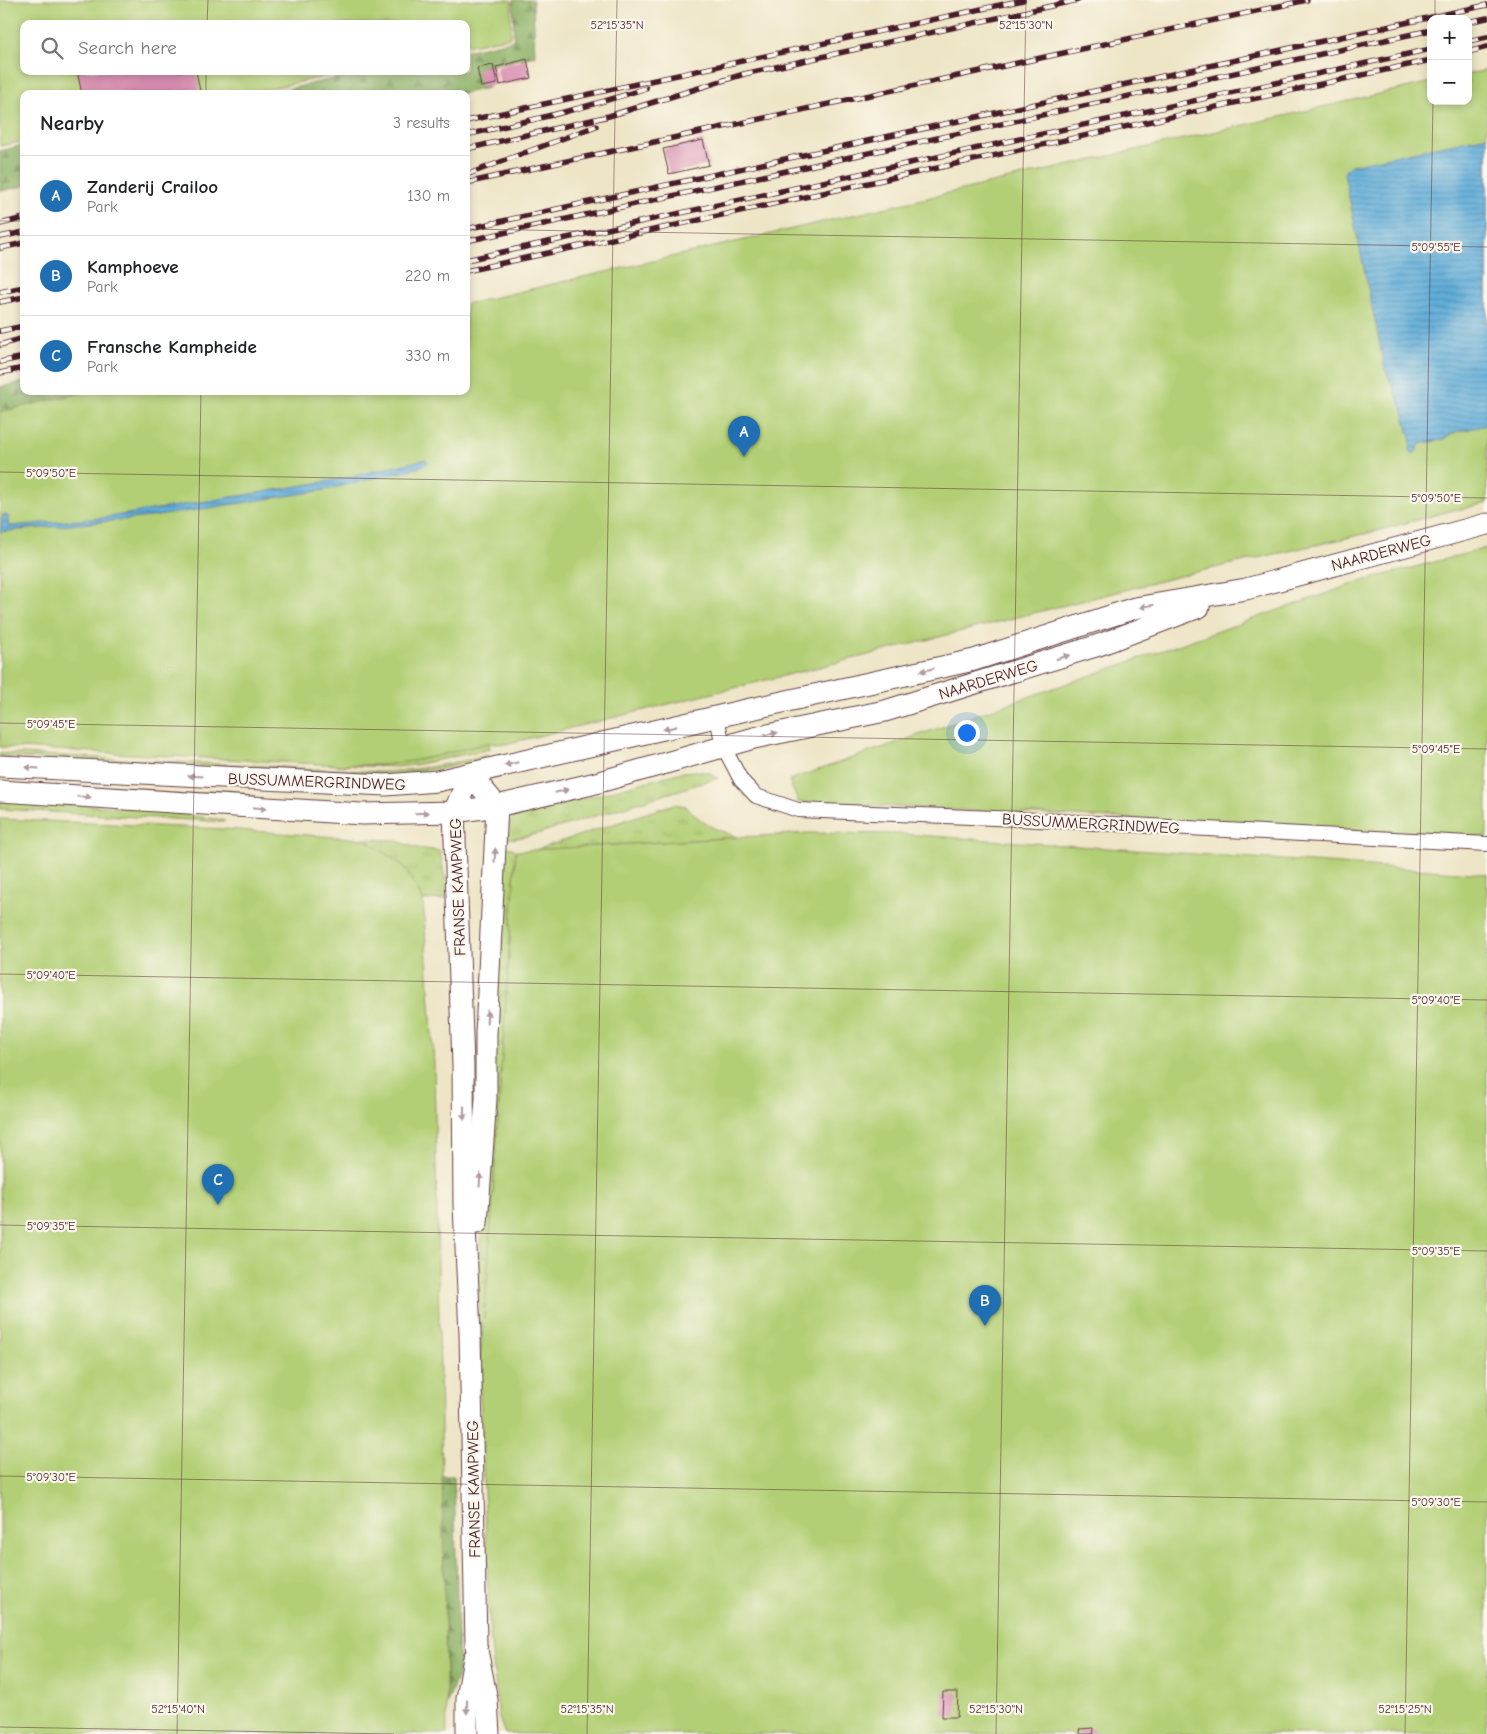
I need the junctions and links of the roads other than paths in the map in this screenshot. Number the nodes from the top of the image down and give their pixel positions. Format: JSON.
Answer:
{"nodes":[{"id":1,"x":1487,"y":524,"type":"edge"},
{"id":2,"x":1246,"y":588,"type":"junction"},
{"id":3,"x":717,"y":717,"type":"junction"},
{"id":4,"x":723,"y":746,"type":"junction"},
{"id":5,"x":0,"y":766,"type":"edge"},
{"id":6,"x":470,"y":774,"type":"junction"},
{"id":7,"x":0,"y":792,"type":"edge"},
{"id":8,"x":497,"y":806,"type":"junction"},
{"id":9,"x":454,"y":812,"type":"junction"},
{"id":10,"x":1487,"y":844,"type":"edge"},
{"id":11,"x":470,"y":1333,"type":"junction"},
{"id":12,"x":476,"y":1646,"type":"junction"},
{"id":13,"x":467,"y":1734,"type":"edge"},
{"id":14,"x":488,"y":1734,"type":"edge"}],
"edges":[{"from":1,"to":2,"type":"main road","name":"NAARDERWEG"},
{"from":2,"to":3,"type":"main road","name":"NAARDERWEG","one_way":true},
{"from":4,"to":2,"type":"main road","name":"NAARDERWEG","one_way":true},
{"from":3,"to":4,"type":"street","name":"BUSSUMMERGRINDWEG"},
{"from":3,"to":6,"type":"main road","name":"BUSSUMMERGRINDWEG","one_way":true},
{"from":8,"to":4,"type":"main road","name":"BUSSUMMERGRINDWEG","one_way":true},
{"from":4,"to":10,"type":"street","name":"BUSSUMMERGRINDWEG"},
{"from":6,"to":5,"type":"main road","name":"BUSSUMMERGRINDWEG","one_way":true},
{"from":6,"to":8,"type":"main road"},
{"from":6,"to":9,"type":"main road","name":"FRANSE KAMPWEG"},
{"from":7,"to":9,"type":"main road","name":"BUSSUMMERGRINDWEG","one_way":true},
{"from":8,"to":9,"type":"main road","name":"BUSSUMMERGRINDWEG"},
{"from":11,"to":8,"type":"main road","name":"FRANSE KAMPWEG","one_way":true},
{"from":9,"to":11,"type":"main road","name":"FRANSE KAMPWEG","one_way":true},
{"from":11,"to":12,"type":"main road","name":"FRANSE KAMPWEG"},
{"from":12,"to":13,"type":"main road","name":"FRANSE KAMPWEG","one_way":true},
{"from":12,"to":14,"type":"main road","name":"FRANSE KAMPWEG"}]}
